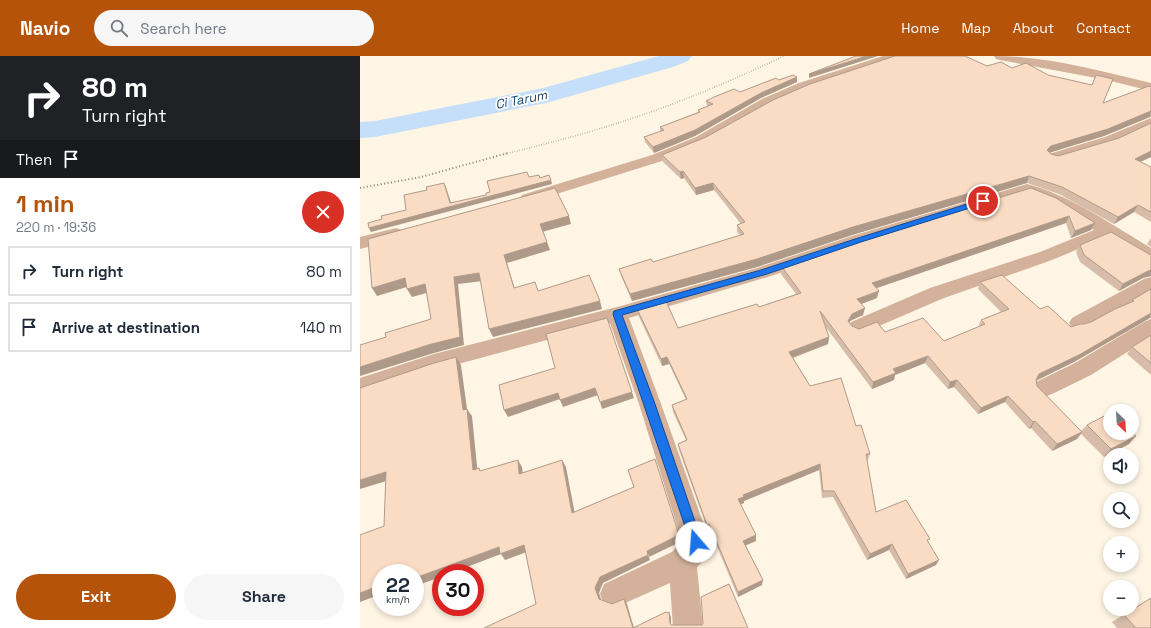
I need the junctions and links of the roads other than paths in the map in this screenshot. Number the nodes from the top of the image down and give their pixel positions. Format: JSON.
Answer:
{"nodes":[{"id":1,"x":895,"y":56,"type":"edge"},
{"id":2,"x":1000,"y":56,"type":"edge"},
{"id":3,"x":1151,"y":87,"type":"edge"},
{"id":4,"x":1151,"y":122,"type":"edge"},
{"id":5,"x":1054,"y":156,"type":"edge"},
{"id":6,"x":517,"y":201,"type":"edge"},
{"id":7,"x":410,"y":230,"type":"edge"},
{"id":8,"x":1106,"y":231,"type":"junction"},
{"id":9,"x":360,"y":244,"type":"edge"},
{"id":10,"x":1151,"y":256,"type":"edge"},
{"id":11,"x":1151,"y":284,"type":"edge"},
{"id":12,"x":617,"y":314,"type":"junction"},
{"id":13,"x":1079,"y":324,"type":"edge"},
{"id":14,"x":858,"y":327,"type":"edge"},
{"id":15,"x":1151,"y":327,"type":"edge"},
{"id":16,"x":360,"y":387,"type":"edge"},
{"id":17,"x":1044,"y":388,"type":"dead end"},
{"id":18,"x":682,"y":562,"type":"junction"},
{"id":19,"x":614,"y":594,"type":"dead end"},
{"id":20,"x":688,"y":628,"type":"edge"}],
"edges":[{"from":1,"to":6,"type":"street"},
{"from":2,"to":3,"type":"street"},
{"from":4,"to":5,"type":"street"},
{"from":7,"to":9,"type":"street"},
{"from":8,"to":10,"type":"street"},
{"from":8,"to":12,"type":"street"},
{"from":8,"to":14,"type":"street"},
{"from":11,"to":13,"type":"street"},
{"from":12,"to":16,"type":"street"},
{"from":12,"to":18,"type":"street"},
{"from":15,"to":17,"type":"street"},
{"from":18,"to":19,"type":"street"},
{"from":18,"to":20,"type":"street"}]}
